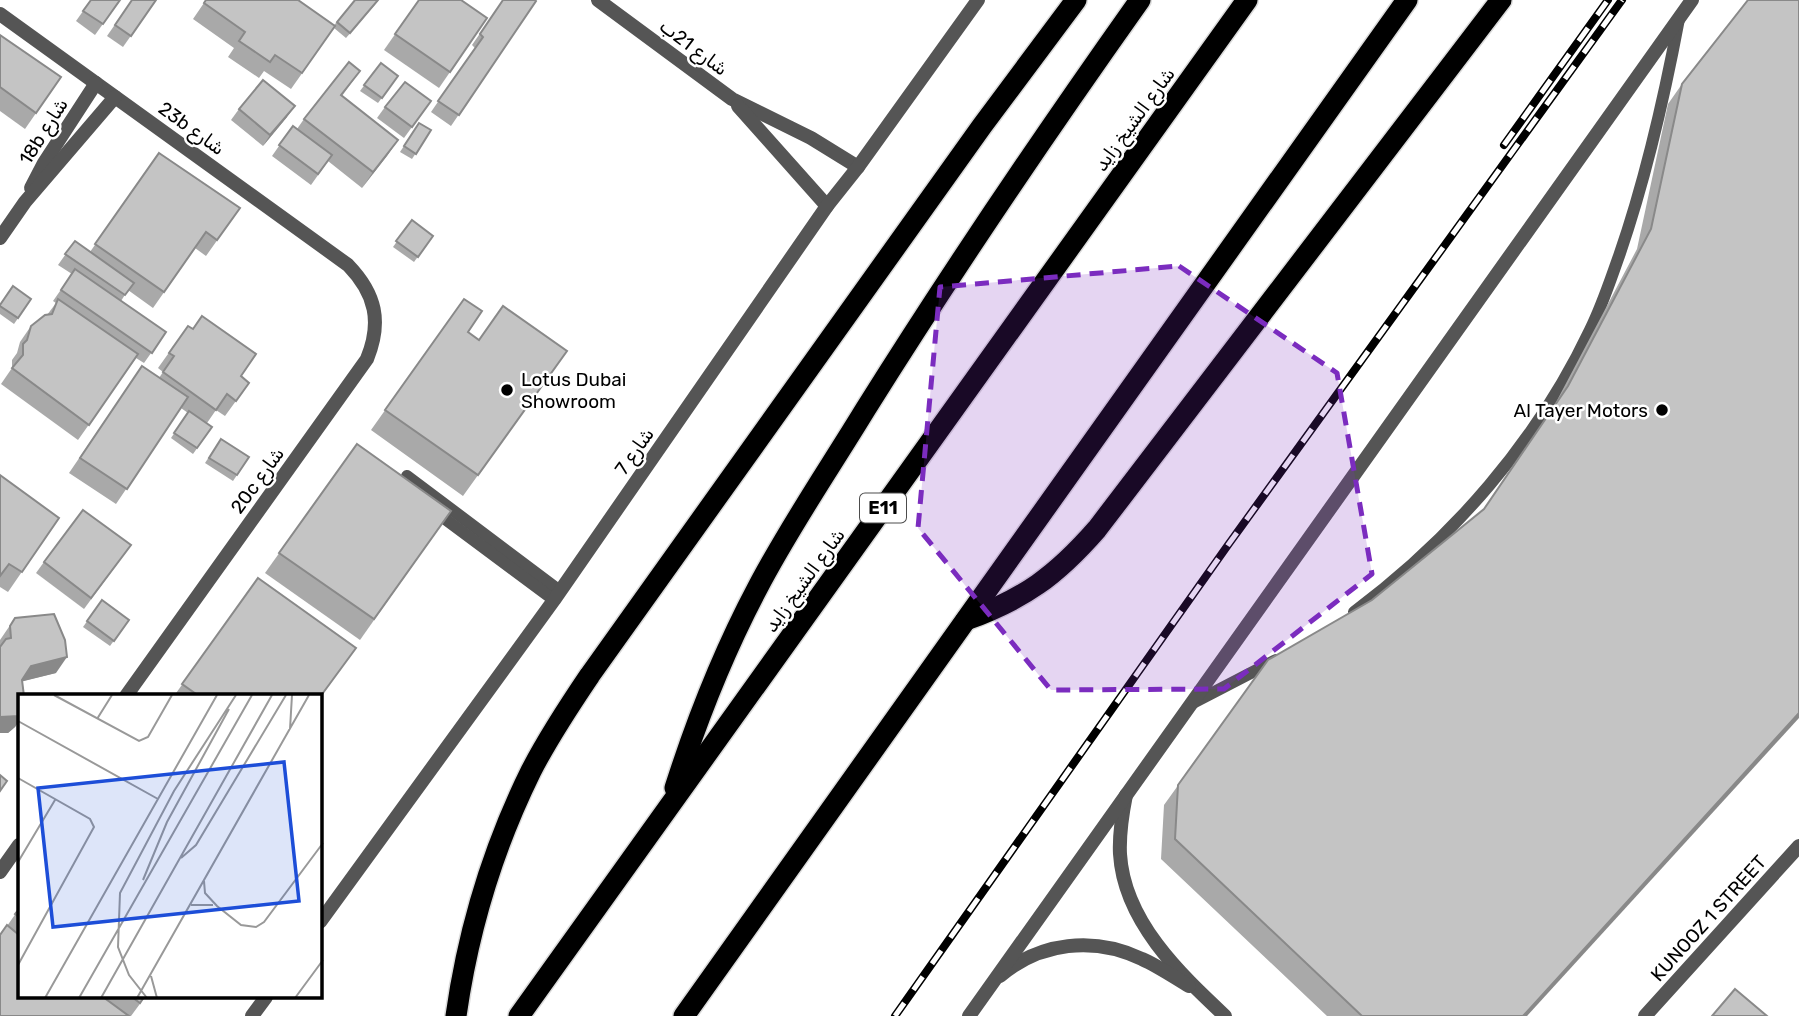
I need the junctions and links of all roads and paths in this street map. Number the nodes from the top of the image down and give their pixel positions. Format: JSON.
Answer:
{"nodes":[{"id":1,"x":598,"y":0,"type":"edge"},
{"id":2,"x":978,"y":0,"type":"edge"},
{"id":3,"x":1076,"y":0,"type":"edge"},
{"id":4,"x":1140,"y":0,"type":"edge"},
{"id":5,"x":1247,"y":0,"type":"edge"},
{"id":6,"x":1407,"y":0,"type":"edge"},
{"id":7,"x":1501,"y":0,"type":"edge"},
{"id":8,"x":1692,"y":0,"type":"edge"},
{"id":9,"x":0,"y":14,"type":"edge"},
{"id":10,"x":1679,"y":17,"type":"junction"},
{"id":11,"x":96,"y":83,"type":"junction"},
{"id":12,"x":115,"y":97,"type":"junction"},
{"id":13,"x":732,"y":99,"type":"junction"},
{"id":14,"x":858,"y":167,"type":"junction"},
{"id":15,"x":25,"y":202,"type":"junction"},
{"id":16,"x":827,"y":206,"type":"junction"},
{"id":17,"x":0,"y":238,"type":"edge"},
{"id":18,"x":359,"y":276,"type":"joint"},
{"id":19,"x":403,"y":481,"type":"edge"},
{"id":20,"x":557,"y":595,"type":"junction"},
{"id":21,"x":966,"y":620,"type":"junction"},
{"id":22,"x":1341,"y":622,"type":"edge"},
{"id":23,"x":1284,"y":657,"type":"edge"},
{"id":24,"x":127,"y":694,"type":"edge"},
{"id":25,"x":1192,"y":703,"type":"junction"},
{"id":26,"x":1126,"y":794,"type":"junction"},
{"id":27,"x":668,"y":808,"type":"junction"},
{"id":28,"x":18,"y":846,"type":"edge"},
{"id":29,"x":1799,"y":846,"type":"edge"},
{"id":30,"x":0,"y":872,"type":"edge"},
{"id":31,"x":322,"y":919,"type":"edge"},
{"id":32,"x":990,"y":985,"type":"junction"},
{"id":33,"x":1199,"y":992,"type":"junction"},
{"id":34,"x":265,"y":998,"type":"edge"},
{"id":35,"x":252,"y":1016,"type":"edge"},
{"id":36,"x":456,"y":1016,"type":"edge"},
{"id":37,"x":519,"y":1016,"type":"edge"},
{"id":38,"x":684,"y":1016,"type":"edge"},
{"id":39,"x":969,"y":1016,"type":"edge"},
{"id":40,"x":1225,"y":1016,"type":"edge"},
{"id":41,"x":1645,"y":1016,"type":"edge"}],
"edges":[{"from":1,"to":13,"type":"street","name":"شارع 21ب"},
{"from":2,"to":14,"type":"street","name":"شارع 7"},
{"from":3,"to":36,"type":"highway"},
{"from":4,"to":27,"type":"highway"},
{"from":5,"to":27,"type":"highway","name":"شارع الشيخ زايد","number":"E11"},
{"from":6,"to":21,"type":"highway"},
{"from":7,"to":21,"type":"highway"},
{"from":8,"to":10,"type":"street"},
{"from":9,"to":11,"type":"street","name":"23b شارع"},
{"from":10,"to":22,"type":"lane"},
{"from":10,"to":25,"type":"street"},
{"from":11,"to":12,"type":"street","name":"23b شارع"},
{"from":11,"to":15,"type":"street","name":"18b شارع"},
{"from":12,"to":15,"type":"street","name":"18b شارع"},
{"from":12,"to":18,"type":"street","name":"23b شارع"},
{"from":13,"to":14,"type":"street","name":"شارع 21ب"},
{"from":13,"to":16,"type":"street","name":"شارع 21ب"},
{"from":14,"to":16,"type":"street","name":"شارع 7"},
{"from":15,"to":17,"type":"street","name":"18b شارع"},
{"from":16,"to":20,"type":"street","name":"شارع 7"},
{"from":18,"to":24,"type":"street","name":"20c شارع"},
{"from":19,"to":20,"type":"lane"},
{"from":20,"to":31,"type":"street","name":"شارع 7"},
{"from":21,"to":38,"type":"highway"},
{"from":23,"to":25,"type":"lane"},
{"from":25,"to":26,"type":"street"},
{"from":26,"to":32,"type":"street"},
{"from":26,"to":33,"type":"street"},
{"from":27,"to":37,"type":"highway","name":"شارع الشيخ زايد","number":"E11"},
{"from":28,"to":30,"type":"street"},
{"from":29,"to":41,"type":"street","name":"KUNOOZ 1 STREET"},
{"from":32,"to":33,"type":"street"},
{"from":32,"to":39,"type":"street"},
{"from":33,"to":40,"type":"street"},
{"from":34,"to":35,"type":"street"}]}
